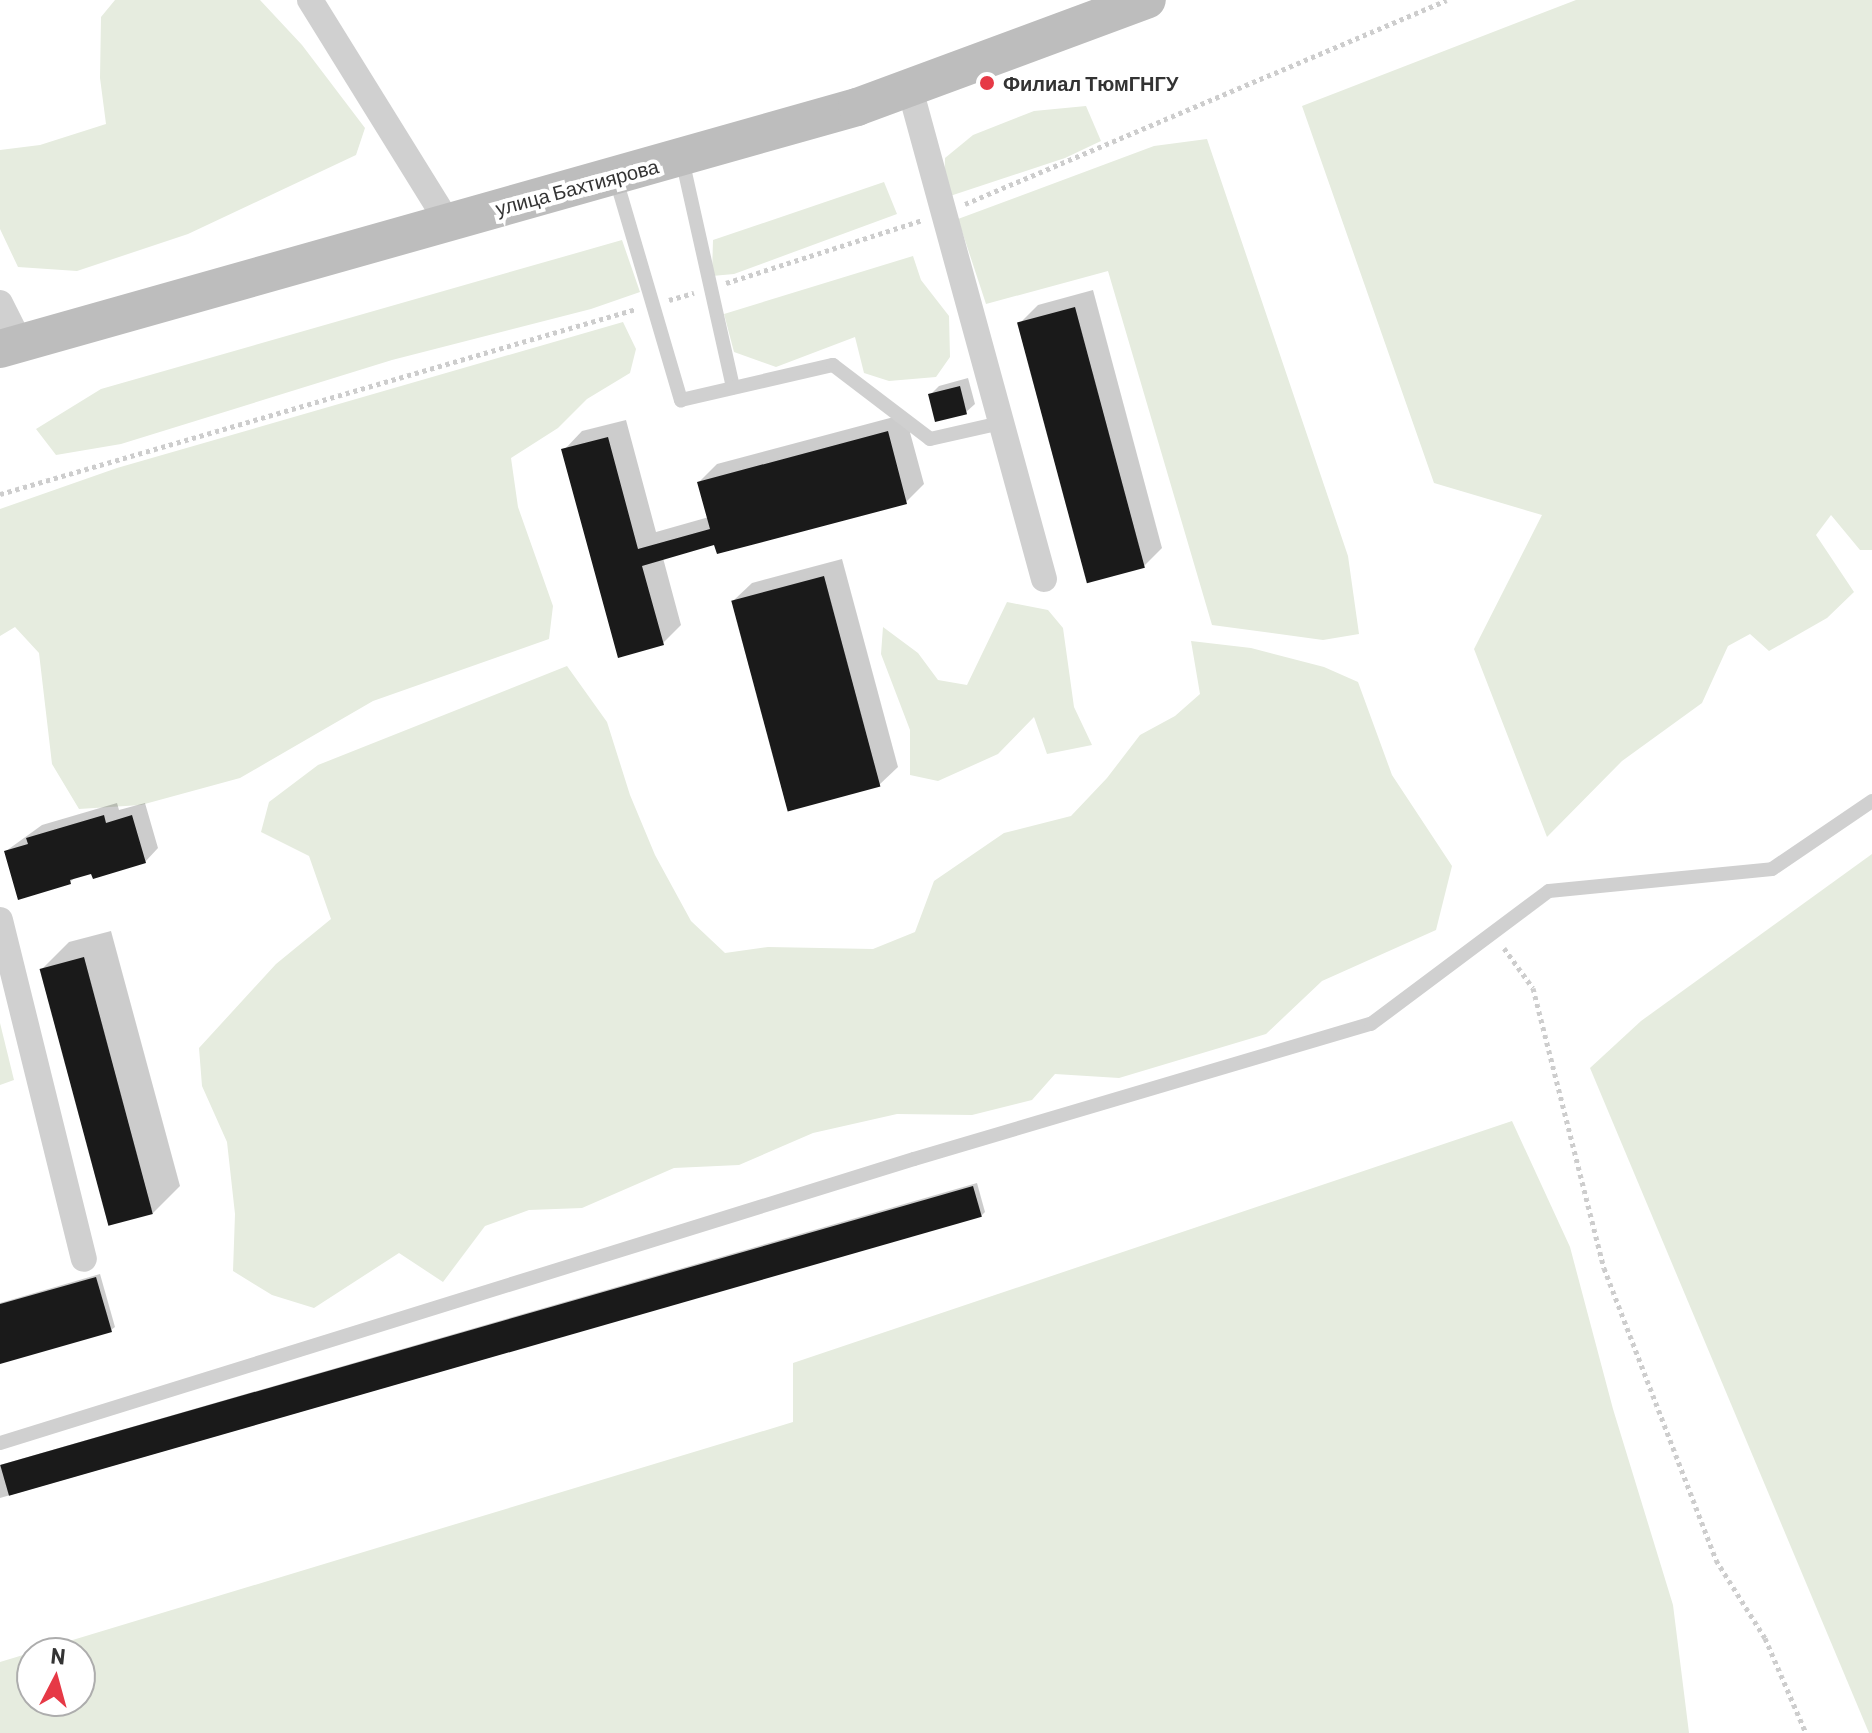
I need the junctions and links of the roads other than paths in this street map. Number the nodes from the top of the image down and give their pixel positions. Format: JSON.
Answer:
{"nodes":[{"id":1,"x":310,"y":0,"type":"edge"},
{"id":2,"x":1147,"y":0,"type":"edge"},
{"id":3,"x":1108,"y":7,"type":"edge"},
{"id":4,"x":910,"y":89,"type":"junction"},
{"id":5,"x":682,"y":159,"type":"junction"},
{"id":6,"x":615,"y":176,"type":"junction"},
{"id":7,"x":448,"y":223,"type":"junction"},
{"id":8,"x":0,"y":303,"type":"edge"},
{"id":9,"x":10,"y":346,"type":"edge"},
{"id":10,"x":733,"y":387,"type":"junction"},
{"id":11,"x":1001,"y":423,"type":"junction"},
{"id":12,"x":1044,"y":579,"type":"dead end"},
{"id":13,"x":1872,"y":801,"type":"edge"},
{"id":14,"x":0,"y":920,"type":"edge"},
{"id":15,"x":84,"y":1259,"type":"dead end"},
{"id":16,"x":0,"y":1443,"type":"edge"}],
"edges":[{"from":1,"to":7,"type":"street"},
{"from":2,"to":3,"type":"main road","name":"улица Бахтиярова"},
{"from":3,"to":4,"type":"main road","name":"улица Бахтиярова"},
{"from":4,"to":5,"type":"main road","name":"улица Бахтиярова"},
{"from":4,"to":11,"type":"street"},
{"from":5,"to":6,"type":"main road","name":"улица Бахтиярова"},
{"from":5,"to":10,"type":"lane"},
{"from":6,"to":7,"type":"main road","name":"улица Бахтиярова"},
{"from":6,"to":10,"type":"lane"},
{"from":7,"to":9,"type":"main road","name":"улица Бахтиярова"},
{"from":8,"to":9,"type":"street"},
{"from":10,"to":11,"type":"lane"},
{"from":11,"to":12,"type":"street"},
{"from":13,"to":16,"type":"lane"},
{"from":14,"to":15,"type":"street"}]}
